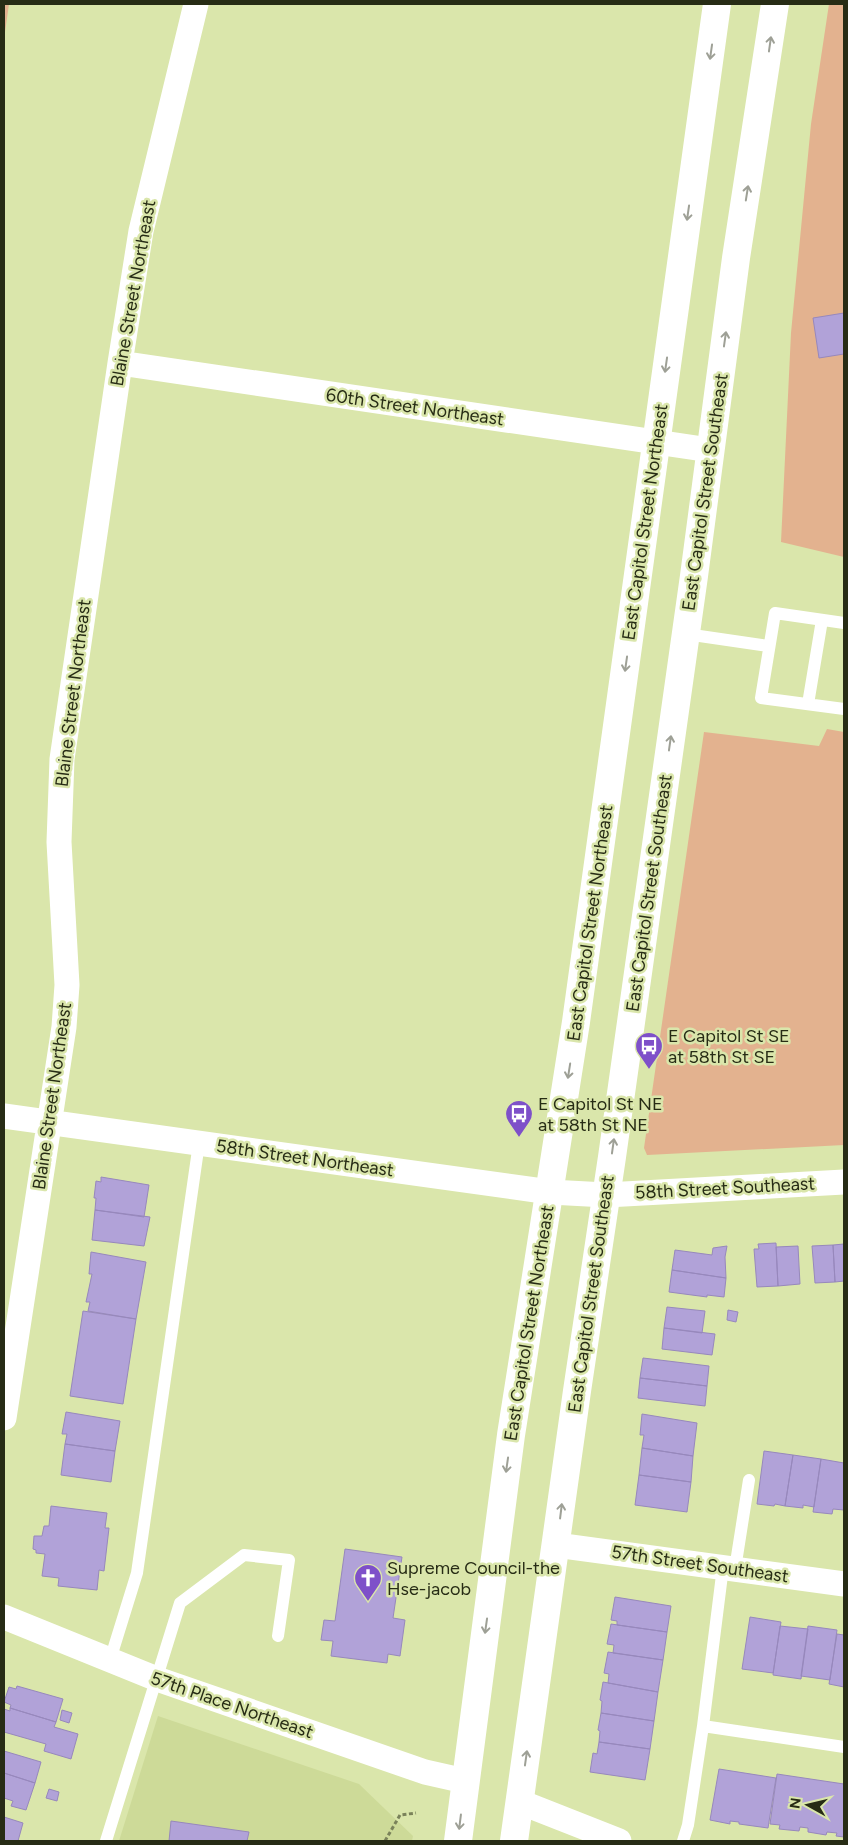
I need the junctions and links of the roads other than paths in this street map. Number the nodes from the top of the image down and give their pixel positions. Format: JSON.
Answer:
{"nodes":[{"id":1,"x":196,"y":4,"type":"edge"},
{"id":2,"x":717,"y":4,"type":"edge"},
{"id":3,"x":775,"y":4,"type":"edge"},
{"id":4,"x":120,"y":363,"type":"junction"},
{"id":5,"x":656,"y":442,"type":"junction"},
{"id":6,"x":710,"y":450,"type":"junction"},
{"id":7,"x":822,"y":620,"type":"junction"},
{"id":8,"x":844,"y":623,"type":"edge"},
{"id":9,"x":686,"y":634,"type":"junction"},
{"id":10,"x":768,"y":646,"type":"junction"},
{"id":11,"x":808,"y":704,"type":"junction"},
{"id":12,"x":844,"y":709,"type":"edge"},
{"id":13,"x":4,"y":1116,"type":"edge"},
{"id":14,"x":48,"y":1122,"type":"junction"},
{"id":15,"x":199,"y":1143,"type":"junction"},
{"id":16,"x":844,"y":1182,"type":"edge"},
{"id":17,"x":550,"y":1192,"type":"junction"},
{"id":18,"x":606,"y":1195,"type":"junction"},
{"id":19,"x":4,"y":1418,"type":"edge"},
{"id":20,"x":748,"y":1480,"type":"dead end"},
{"id":21,"x":556,"y":1545,"type":"junction"},
{"id":22,"x":729,"y":1568,"type":"junction"},
{"id":23,"x":844,"y":1584,"type":"edge"},
{"id":24,"x":4,"y":1617,"type":"edge"},
{"id":25,"x":278,"y":1636,"type":"dead end"},
{"id":26,"x":110,"y":1660,"type":"junction"},
{"id":27,"x":157,"y":1679,"type":"junction"},
{"id":28,"x":703,"y":1726,"type":"junction"},
{"id":29,"x":844,"y":1747,"type":"edge"},
{"id":30,"x":465,"y":1781,"type":"junction"},
{"id":31,"x":520,"y":1802,"type":"junction"},
{"id":32,"x":106,"y":1841,"type":"edge"},
{"id":33,"x":458,"y":1841,"type":"edge"},
{"id":34,"x":514,"y":1841,"type":"edge"},
{"id":35,"x":619,"y":1841,"type":"edge"},
{"id":36,"x":682,"y":1841,"type":"edge"}],
"edges":[{"from":1,"to":4,"type":"street","name":"Blaine Street Northeast"},
{"from":2,"to":5,"type":"main road","name":"East Capitol Street Northeast","one_way":true},
{"from":6,"to":3,"type":"main road","name":"East Capitol Street Southeast","one_way":true},
{"from":4,"to":5,"type":"street","name":"60th Street Northeast"},
{"from":4,"to":14,"type":"street","name":"Blaine Street Northeast"},
{"from":5,"to":6,"type":"street","name":"60th Street Northeast"},
{"from":5,"to":17,"type":"main road","name":"East Capitol Street Northeast","one_way":true},
{"from":6,"to":9,"type":"main road","name":"East Capitol Street Southeast"},
{"from":7,"to":8,"type":"lane"},
{"from":7,"to":10,"type":"lane"},
{"from":7,"to":11,"type":"lane"},
{"from":9,"to":10,"type":"lane"},
{"from":18,"to":9,"type":"main road","name":"East Capitol Street Southeast","one_way":true},
{"from":10,"to":11,"type":"lane"},
{"from":11,"to":12,"type":"lane"},
{"from":13,"to":14,"type":"street","name":"58th Street Northeast"},
{"from":14,"to":15,"type":"street","name":"58th Street Northeast"},
{"from":14,"to":19,"type":"street","name":"Blaine Street Northeast"},
{"from":15,"to":17,"type":"street","name":"58th Street Northeast"},
{"from":15,"to":26,"type":"lane"},
{"from":16,"to":18,"type":"street","name":"58th Street Southeast"},
{"from":17,"to":18,"type":"street","name":"58th Street Northeast"},
{"from":17,"to":30,"type":"main road","name":"East Capitol Street Northeast","one_way":true},
{"from":21,"to":18,"type":"main road","name":"East Capitol Street Southeast","one_way":true},
{"from":20,"to":22,"type":"lane"},
{"from":21,"to":22,"type":"street","name":"57th Street Southeast"},
{"from":31,"to":21,"type":"main road","name":"East Capitol Street Southeast","one_way":true},
{"from":22,"to":23,"type":"street","name":"57th Street Southeast"},
{"from":22,"to":28,"type":"lane"},
{"from":24,"to":26,"type":"street","name":"57th Place Northeast"},
{"from":25,"to":27,"type":"lane"},
{"from":26,"to":27,"type":"street","name":"57th Place Northeast"},
{"from":27,"to":30,"type":"street","name":"57th Place Northeast"},
{"from":27,"to":32,"type":"lane"},
{"from":28,"to":29,"type":"lane"},
{"from":28,"to":36,"type":"lane"},
{"from":30,"to":33,"type":"main road","name":"East Capitol Street Northeast","one_way":true},
{"from":31,"to":34,"type":"main road","name":"East Capitol Street Southeast"},
{"from":31,"to":35,"type":"street"}]}
